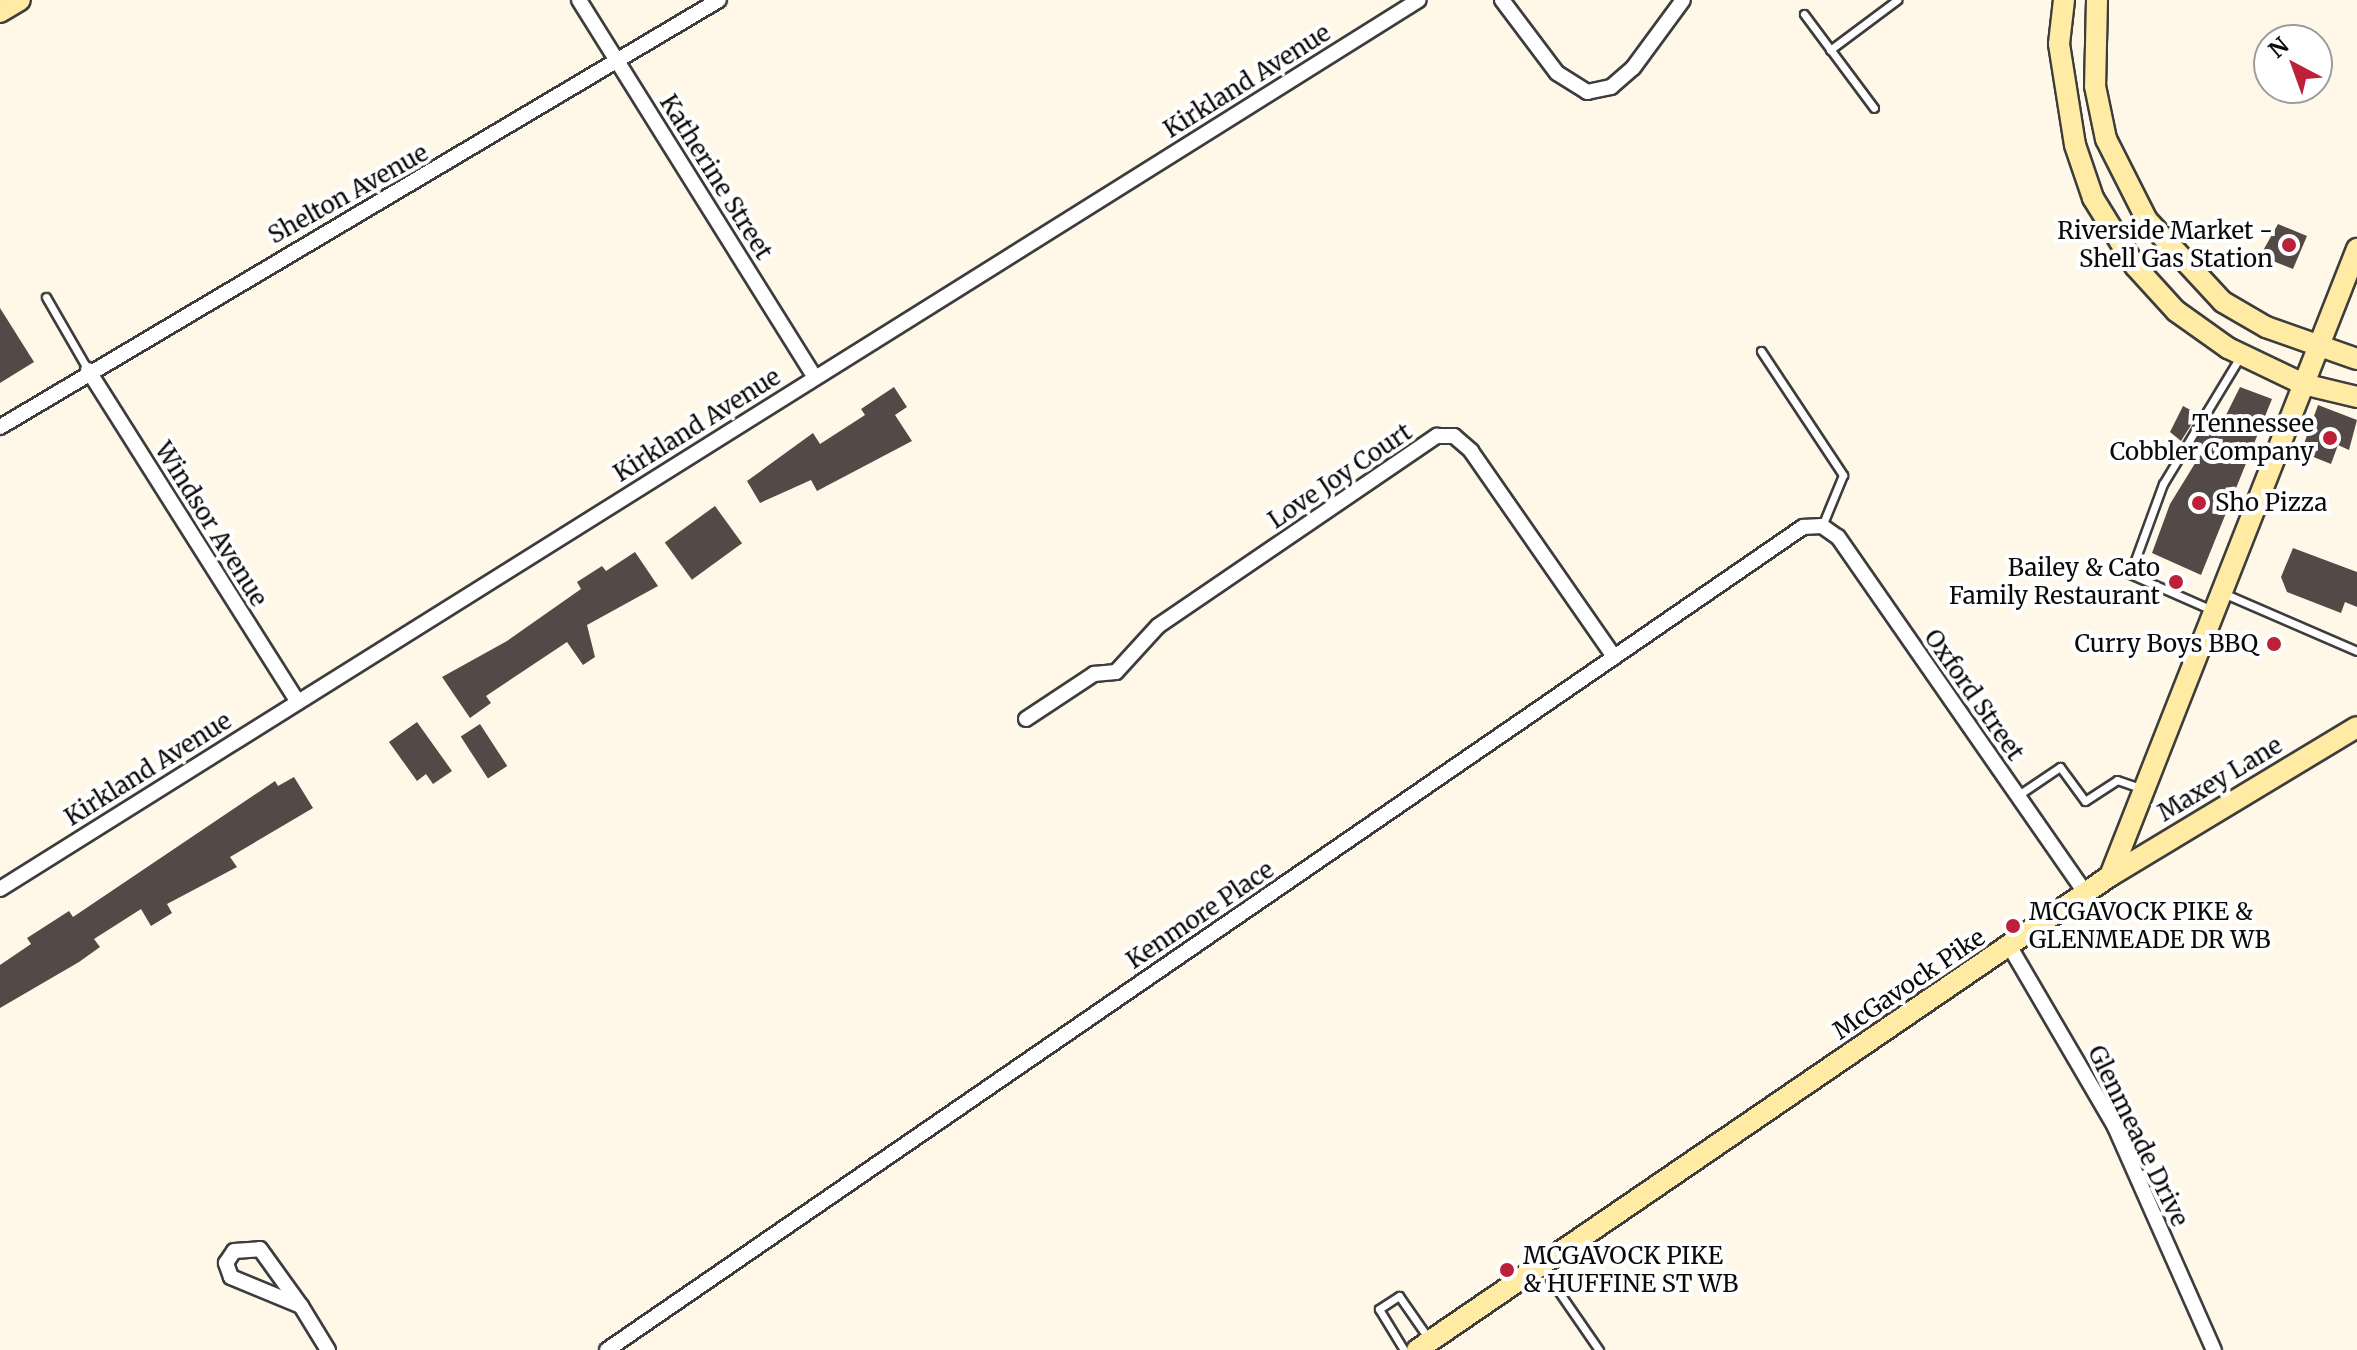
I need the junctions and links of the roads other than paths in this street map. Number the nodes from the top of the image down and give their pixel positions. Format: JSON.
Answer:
{"nodes":[{"id":1,"x":20,"y":0,"type":"edge"},
{"id":2,"x":579,"y":0,"type":"edge"},
{"id":3,"x":719,"y":0,"type":"edge"},
{"id":4,"x":1419,"y":0,"type":"edge"},
{"id":5,"x":1502,"y":0,"type":"edge"},
{"id":6,"x":1683,"y":0,"type":"edge"},
{"id":7,"x":1897,"y":0,"type":"edge"},
{"id":8,"x":2064,"y":0,"type":"edge"},
{"id":9,"x":2097,"y":0,"type":"edge"},
{"id":10,"x":0,"y":12,"type":"edge"},
{"id":11,"x":1804,"y":14,"type":"dead end"},
{"id":12,"x":1830,"y":50,"type":"junction"},
{"id":13,"x":618,"y":63,"type":"junction"},
{"id":14,"x":1874,"y":108,"type":"dead end"},
{"id":15,"x":2357,"y":249,"type":"edge"},
{"id":16,"x":46,"y":297,"type":"dead end"},
{"id":17,"x":2318,"y":347,"type":"junction"},
{"id":18,"x":1761,"y":351,"type":"dead end"},
{"id":19,"x":2242,"y":354,"type":"junction"},
{"id":20,"x":2357,"y":359,"type":"edge"},
{"id":21,"x":88,"y":370,"type":"junction"},
{"id":22,"x":815,"y":377,"type":"junction"},
{"id":23,"x":2303,"y":384,"type":"junction"},
{"id":24,"x":2357,"y":397,"type":"edge"},
{"id":25,"x":0,"y":427,"type":"edge"},
{"id":26,"x":1822,"y":526,"type":"junction"},
{"id":27,"x":2217,"y":602,"type":"junction"},
{"id":28,"x":2357,"y":651,"type":"edge"},
{"id":29,"x":1614,"y":657,"type":"junction"},
{"id":30,"x":297,"y":700,"type":"junction"},
{"id":31,"x":1026,"y":719,"type":"dead end"},
{"id":32,"x":2357,"y":727,"type":"edge"},
{"id":33,"x":2145,"y":790,"type":"junction"},
{"id":34,"x":2017,"y":796,"type":"junction"},
{"id":35,"x":2110,"y":876,"type":"junction"},
{"id":36,"x":0,"y":889,"type":"edge"},
{"id":37,"x":2086,"y":894,"type":"junction"},
{"id":38,"x":2010,"y":947,"type":"junction"},
{"id":39,"x":1541,"y":1266,"type":"junction"},
{"id":40,"x":301,"y":1306,"type":"junction"},
{"id":41,"x":1423,"y":1346,"type":"edge"},
{"id":42,"x":328,"y":1350,"type":"edge"},
{"id":43,"x":607,"y":1350,"type":"edge"},
{"id":44,"x":1404,"y":1350,"type":"edge"},
{"id":45,"x":1599,"y":1350,"type":"edge"},
{"id":46,"x":2214,"y":1350,"type":"edge"}],
"edges":[{"from":1,"to":10,"type":"street"},
{"from":2,"to":13,"type":"street","name":"Katherine Street"},
{"from":3,"to":13,"type":"street","name":"Shelton Avenue"},
{"from":4,"to":22,"type":"street","name":"Kirkland Avenue"},
{"from":5,"to":6,"type":"street"},
{"from":7,"to":12,"type":"lane"},
{"from":8,"to":19,"type":"street"},
{"from":9,"to":17,"type":"street"},
{"from":11,"to":12,"type":"lane"},
{"from":12,"to":14,"type":"lane"},
{"from":13,"to":21,"type":"street","name":"Shelton Avenue"},
{"from":13,"to":22,"type":"street","name":"Katherine Street"},
{"from":15,"to":17,"type":"street"},
{"from":16,"to":21,"type":"lane"},
{"from":17,"to":20,"type":"street"},
{"from":17,"to":23,"type":"street"},
{"from":18,"to":26,"type":"lane"},
{"from":19,"to":23,"type":"street"},
{"from":19,"to":27,"type":"lane"},
{"from":21,"to":25,"type":"street","name":"Shelton Avenue"},
{"from":21,"to":30,"type":"street","name":"Windsor Avenue"},
{"from":22,"to":30,"type":"street","name":"Kirkland Avenue"},
{"from":23,"to":24,"type":"street"},
{"from":23,"to":27,"type":"street"},
{"from":26,"to":29,"type":"street","name":"Kenmore Place"},
{"from":26,"to":34,"type":"street","name":"Oxford Street"},
{"from":27,"to":28,"type":"lane"},
{"from":27,"to":33,"type":"street"},
{"from":29,"to":31,"type":"street","name":"Love Joy Court"},
{"from":29,"to":43,"type":"street","name":"Kenmore Place"},
{"from":30,"to":36,"type":"street","name":"Kirkland Avenue"},
{"from":32,"to":35,"type":"street","name":"Maxey Lane"},
{"from":33,"to":34,"type":"lane"},
{"from":33,"to":35,"type":"street"},
{"from":34,"to":37,"type":"street","name":"Oxford Street"},
{"from":35,"to":37,"type":"street","name":"McGavock Pike"},
{"from":37,"to":38,"type":"street","name":"McGavock Pike"},
{"from":38,"to":39,"type":"street","name":"McGavock Pike"},
{"from":38,"to":46,"type":"street","name":"Glenmeade Drive"},
{"from":39,"to":41,"type":"street","name":"McGavock Pike"},
{"from":39,"to":45,"type":"lane"},
{"from":40,"to":40,"type":"street"},
{"from":40,"to":42,"type":"street"},
{"from":41,"to":44,"type":"lane"}]}
